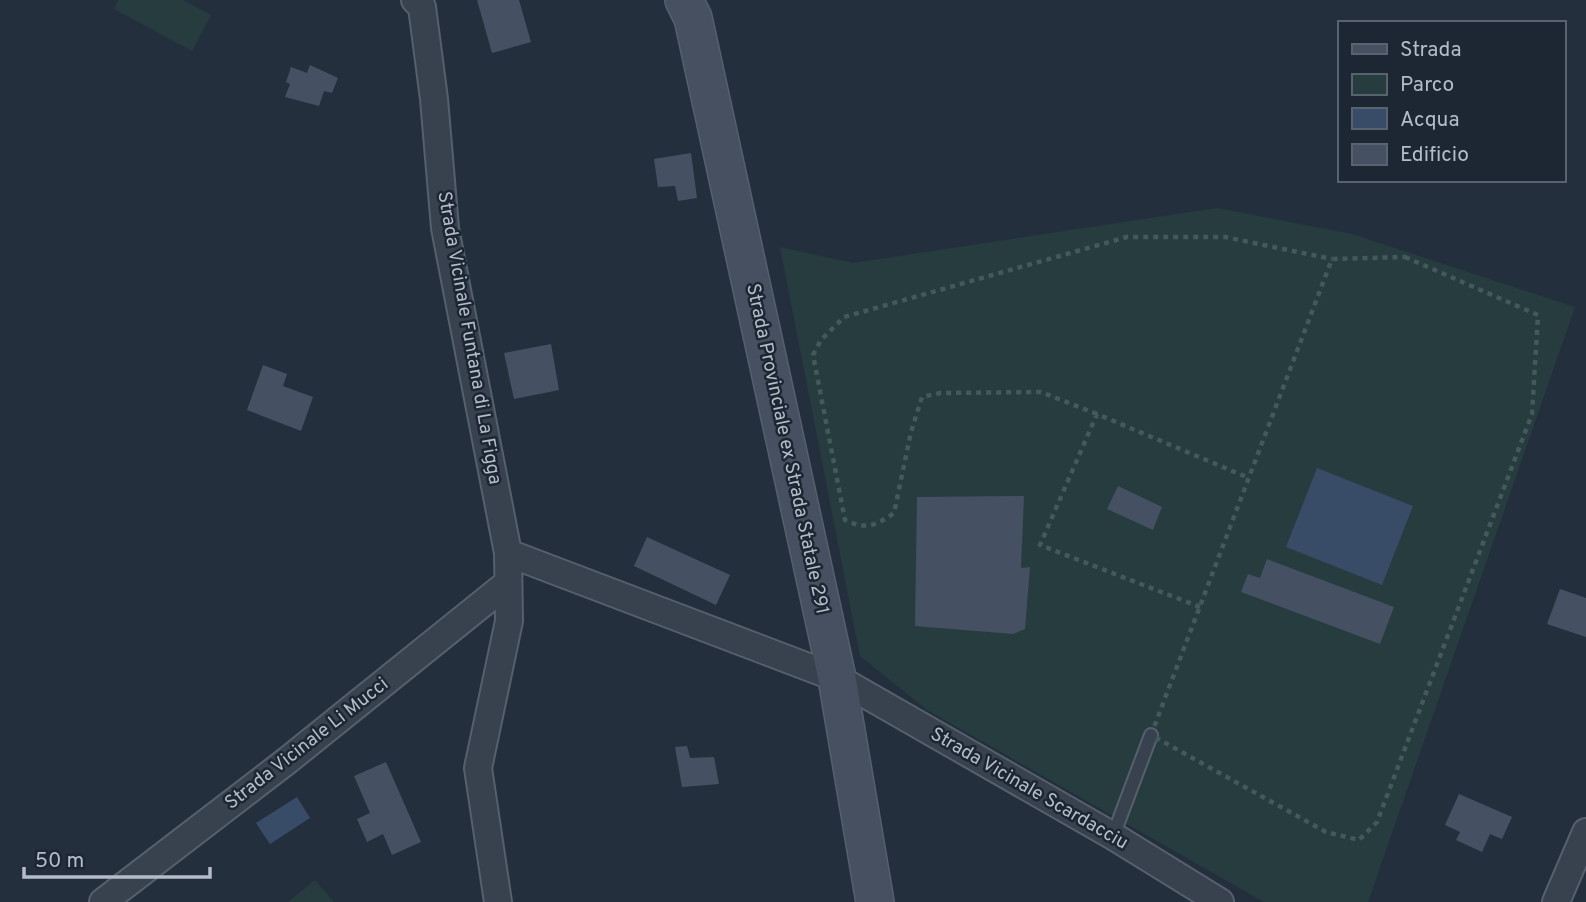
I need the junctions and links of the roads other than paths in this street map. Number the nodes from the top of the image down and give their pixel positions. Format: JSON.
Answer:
{"nodes":[{"id":1,"x":415,"y":0,"type":"edge"},
{"id":2,"x":684,"y":0,"type":"edge"},
{"id":3,"x":508,"y":553,"type":"junction"},
{"id":4,"x":509,"y":583,"type":"junction"},
{"id":5,"x":837,"y":678,"type":"junction"},
{"id":6,"x":1151,"y":735,"type":"road end"},
{"id":7,"x":1586,"y":832,"type":"edge"},
{"id":8,"x":1113,"y":836,"type":"junction"},
{"id":9,"x":103,"y":902,"type":"edge"},
{"id":10,"x":498,"y":902,"type":"edge"},
{"id":11,"x":875,"y":902,"type":"edge"},
{"id":12,"x":1220,"y":902,"type":"edge"},
{"id":13,"x":1556,"y":902,"type":"edge"}],
"edges":[{"from":1,"to":3,"type":"street","name":"Strada Vicinale Funtana di La Figga"},
{"from":2,"to":5,"type":"street","name":"Strada Provinciale ex Strada Statale 291"},
{"from":3,"to":4,"type":"street","name":"Strada Vicinale Funtana di La Figga"},
{"from":3,"to":5,"type":"street"},
{"from":4,"to":9,"type":"street","name":"Strada Vicinale Li Mucci"},
{"from":4,"to":10,"type":"street","name":"Strada Vicinale Funtana di La Figga"},
{"from":5,"to":8,"type":"street","name":"Strada Vicinale Scardacciu"},
{"from":5,"to":11,"type":"street","name":"Strada Provinciale ex Strada Statale 291"},
{"from":6,"to":8,"type":"lane"},
{"from":7,"to":13,"type":"street"},
{"from":8,"to":12,"type":"street","name":"Strada Vicinale Scardacciu"}]}
